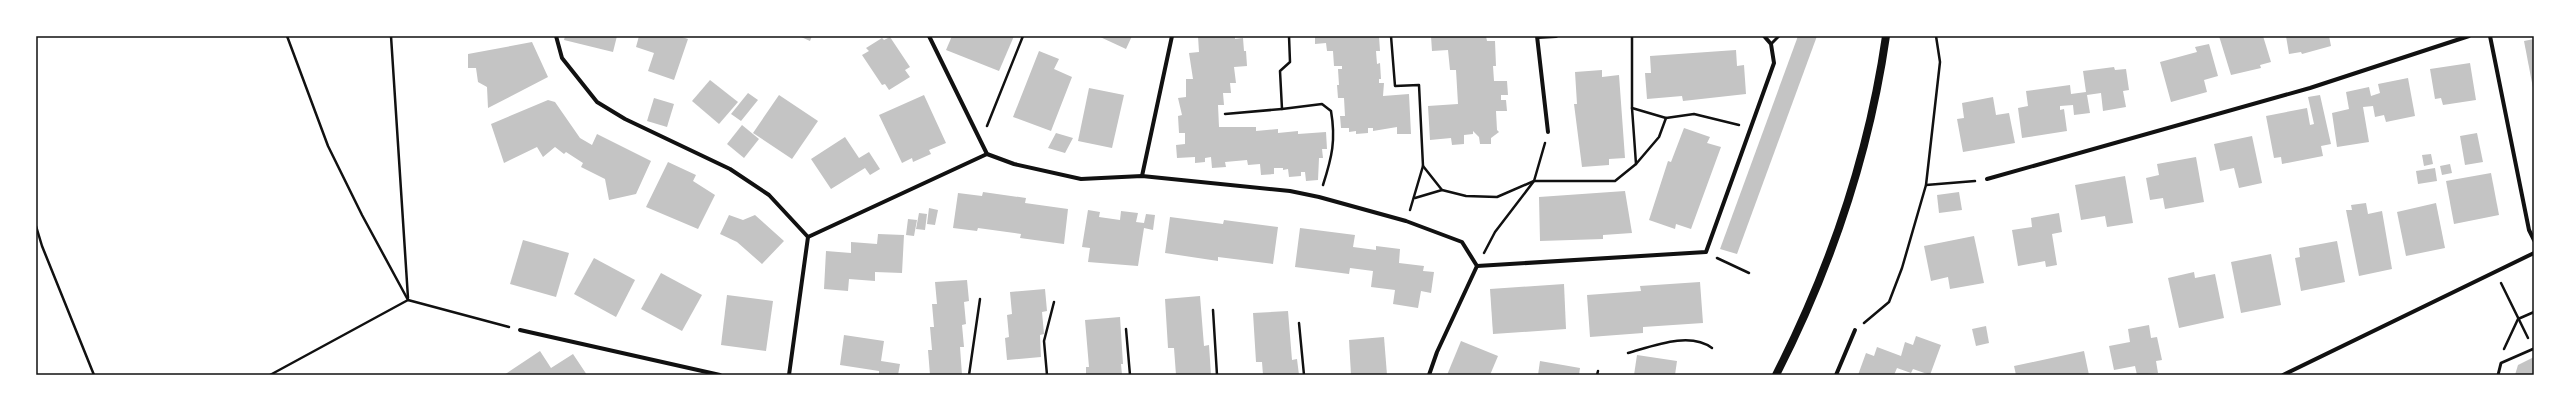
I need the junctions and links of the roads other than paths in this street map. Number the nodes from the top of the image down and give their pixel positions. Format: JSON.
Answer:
{"nodes":[{"id":1,"x":556,"y":36,"type":"edge"},
{"id":2,"x":929,"y":36,"type":"edge"},
{"id":3,"x":1172,"y":36,"type":"edge"},
{"id":4,"x":1538,"y":36,"type":"edge"},
{"id":5,"x":1556,"y":36,"type":"edge"},
{"id":6,"x":1764,"y":36,"type":"edge"},
{"id":7,"x":1779,"y":36,"type":"edge"},
{"id":8,"x":1886,"y":36,"type":"edge"},
{"id":9,"x":2469,"y":36,"type":"edge"},
{"id":10,"x":2490,"y":36,"type":"edge"},
{"id":11,"x":1771,"y":44,"type":"junction"},
{"id":12,"x":1548,"y":132,"type":"road end"},
{"id":13,"x":987,"y":154,"type":"junction"},
{"id":14,"x":1142,"y":176,"type":"junction"},
{"id":15,"x":1987,"y":180,"type":"road end"},
{"id":16,"x":808,"y":237,"type":"junction"},
{"id":17,"x":2534,"y":240,"type":"edge"},
{"id":18,"x":2534,"y":253,"type":"edge"},
{"id":19,"x":1477,"y":266,"type":"junction"},
{"id":20,"x":520,"y":330,"type":"road end"},
{"id":21,"x":1855,"y":330,"type":"road end"},
{"id":22,"x":2533,"y":349,"type":"dead end"},
{"id":23,"x":720,"y":375,"type":"edge"},
{"id":24,"x":789,"y":375,"type":"edge"},
{"id":25,"x":1429,"y":375,"type":"edge"},
{"id":26,"x":1776,"y":375,"type":"edge"},
{"id":27,"x":1836,"y":375,"type":"edge"},
{"id":28,"x":2283,"y":375,"type":"edge"},
{"id":29,"x":2498,"y":375,"type":"edge"}],
"edges":[{"from":1,"to":16,"type":"street"},
{"from":2,"to":13,"type":"street"},
{"from":3,"to":14,"type":"street"},
{"from":4,"to":5,"type":"street"},
{"from":4,"to":12,"type":"street"},
{"from":6,"to":11,"type":"street"},
{"from":7,"to":11,"type":"lane"},
{"from":8,"to":26,"type":"main road"},
{"from":9,"to":15,"type":"street"},
{"from":10,"to":17,"type":"street"},
{"from":11,"to":19,"type":"street"},
{"from":13,"to":14,"type":"street"},
{"from":13,"to":16,"type":"street"},
{"from":14,"to":19,"type":"street"},
{"from":16,"to":24,"type":"street"},
{"from":18,"to":28,"type":"street"},
{"from":19,"to":25,"type":"street"},
{"from":20,"to":23,"type":"street"},
{"from":21,"to":27,"type":"street"},
{"from":22,"to":29,"type":"lane"}]}
